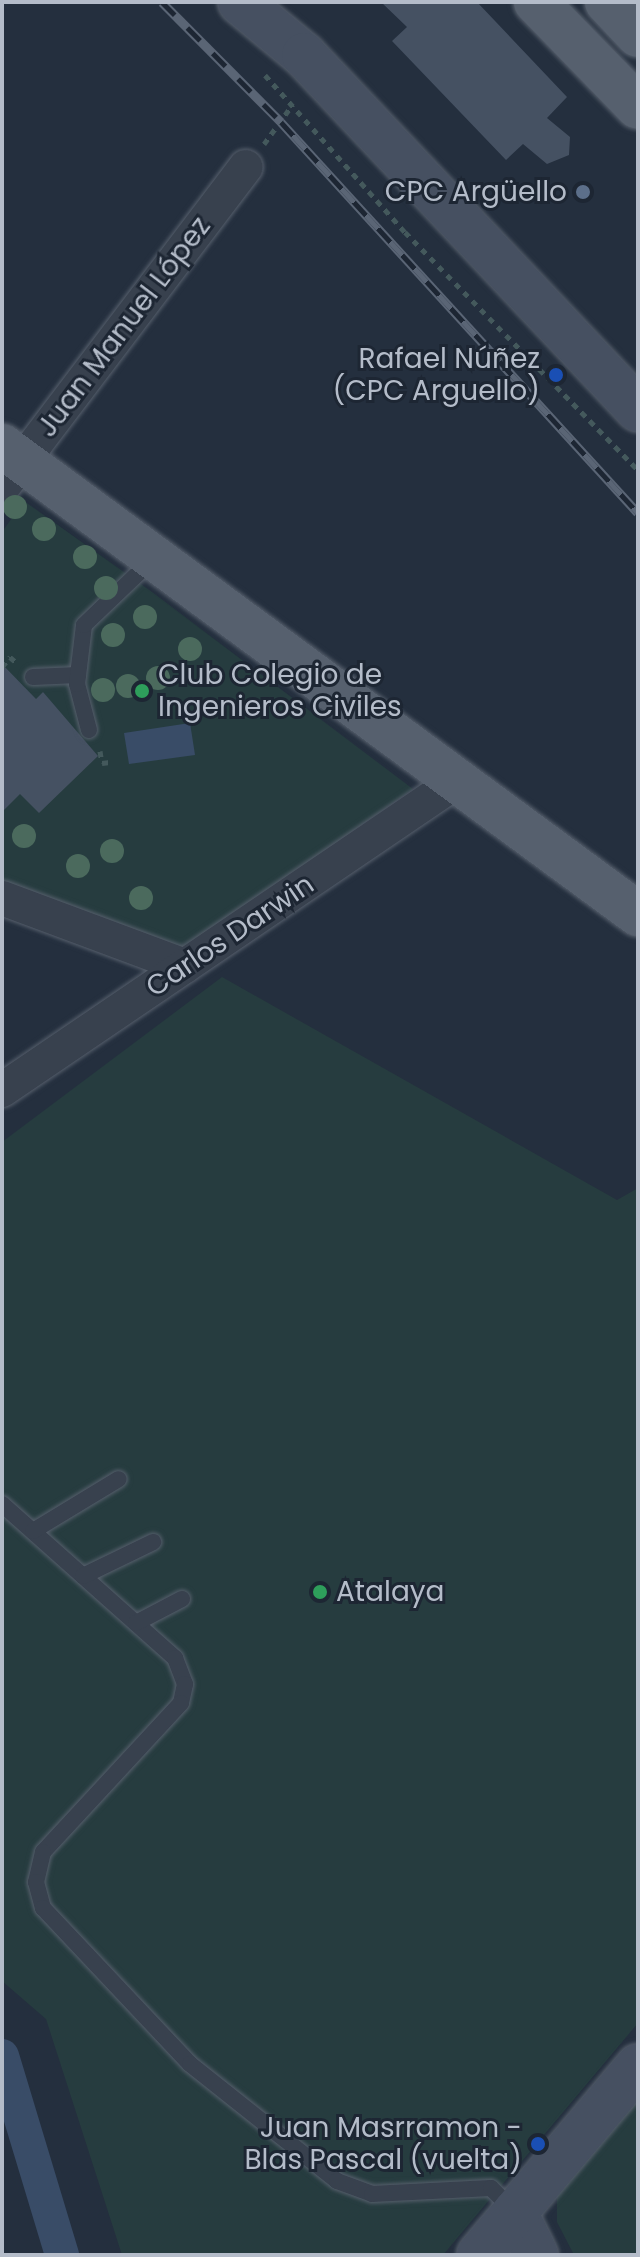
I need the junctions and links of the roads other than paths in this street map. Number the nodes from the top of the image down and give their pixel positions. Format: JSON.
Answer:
{"nodes":[{"id":1,"x":240,"y":2,"type":"edge"},
{"id":2,"x":270,"y":2,"type":"edge"},
{"id":3,"x":536,"y":2,"type":"edge"},
{"id":4,"x":607,"y":2,"type":"edge"},
{"id":5,"x":638,"y":35,"type":"edge"},
{"id":6,"x":314,"y":67,"type":"junction"},
{"id":7,"x":638,"y":107,"type":"edge"},
{"id":8,"x":246,"y":167,"type":"road end"},
{"id":9,"x":638,"y":409,"type":"edge"},
{"id":10,"x":9,"y":465,"type":"edge"},
{"id":11,"x":154,"y":558,"type":"junction"},
{"id":12,"x":78,"y":675,"type":"junction"},
{"id":13,"x":33,"y":677,"type":"dead end"},
{"id":14,"x":89,"y":730,"type":"dead end"},
{"id":15,"x":457,"y":781,"type":"junction"},
{"id":16,"x":2,"y":898,"type":"edge"},
{"id":17,"x":638,"y":914,"type":"edge"},
{"id":18,"x":185,"y":966,"type":"junction"},
{"id":19,"x":2,"y":1090,"type":"edge"},
{"id":20,"x":119,"y":1479,"type":"dead end"},
{"id":21,"x":2,"y":1504,"type":"edge"},
{"id":22,"x":33,"y":1531,"type":"junction"},
{"id":23,"x":153,"y":1542,"type":"dead end"},
{"id":24,"x":83,"y":1576,"type":"junction"},
{"id":25,"x":182,"y":1599,"type":"dead end"},
{"id":26,"x":136,"y":1623,"type":"junction"},
{"id":27,"x":638,"y":2066,"type":"edge"},
{"id":28,"x":515,"y":2212,"type":"junction"},
{"id":29,"x":479,"y":2255,"type":"edge"},
{"id":30,"x":536,"y":2255,"type":"edge"}],
"edges":[{"from":1,"to":6,"type":"main road"},
{"from":2,"to":6,"type":"main road"},
{"from":3,"to":7,"type":"main road"},
{"from":4,"to":5,"type":"main road"},
{"from":6,"to":9,"type":"main road"},
{"from":8,"to":10,"type":"street","name":"Juan Manuel López"},
{"from":10,"to":11,"type":"main road"},
{"from":11,"to":12,"type":"lane"},
{"from":11,"to":15,"type":"main road"},
{"from":12,"to":13,"type":"lane"},
{"from":12,"to":14,"type":"lane"},
{"from":15,"to":17,"type":"main road"},
{"from":15,"to":18,"type":"street","name":"Carlos Darwin"},
{"from":16,"to":18,"type":"street"},
{"from":18,"to":19,"type":"street","name":"Carlos Darwin"},
{"from":20,"to":22,"type":"lane"},
{"from":21,"to":22,"type":"lane"},
{"from":22,"to":24,"type":"lane"},
{"from":23,"to":24,"type":"lane"},
{"from":24,"to":26,"type":"lane"},
{"from":25,"to":26,"type":"lane"},
{"from":26,"to":28,"type":"lane"},
{"from":27,"to":28,"type":"main road"},
{"from":28,"to":29,"type":"main road"},
{"from":28,"to":30,"type":"main road"}]}
